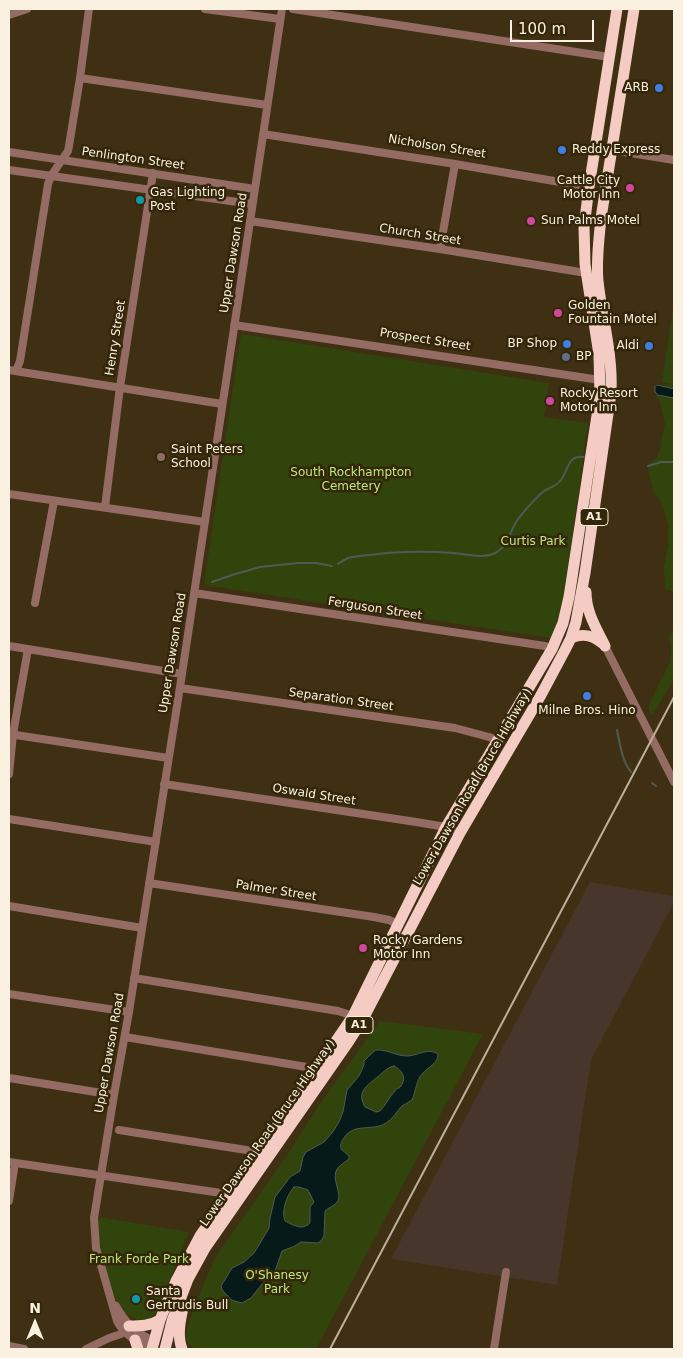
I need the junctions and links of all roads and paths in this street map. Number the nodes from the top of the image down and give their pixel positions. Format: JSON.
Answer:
{"nodes":[{"id":1,"x":27,"y":9,"type":"edge"},
{"id":2,"x":89,"y":9,"type":"edge"},
{"id":3,"x":205,"y":9,"type":"edge"},
{"id":4,"x":282,"y":9,"type":"edge"},
{"id":5,"x":293,"y":9,"type":"edge"},
{"id":6,"x":617,"y":9,"type":"edge"},
{"id":7,"x":634,"y":9,"type":"edge"},
{"id":8,"x":9,"y":15,"type":"edge"},
{"id":9,"x":280,"y":19,"type":"junction"},
{"id":10,"x":609,"y":57,"type":"junction"},
{"id":11,"x":80,"y":78,"type":"junction"},
{"id":12,"x":267,"y":105,"type":"junction"},
{"id":13,"x":263,"y":134,"type":"junction"},
{"id":14,"x":612,"y":150,"type":"junction"},
{"id":15,"x":9,"y":152,"type":"edge"},
{"id":16,"x":61,"y":160,"type":"junction"},
{"id":17,"x":674,"y":160,"type":"edge"},
{"id":18,"x":455,"y":164,"type":"junction"},
{"id":19,"x":9,"y":170,"type":"edge"},
{"id":20,"x":152,"y":173,"type":"junction"},
{"id":21,"x":51,"y":176,"type":"junction"},
{"id":22,"x":589,"y":187,"type":"junction"},
{"id":23,"x":150,"y":189,"type":"junction"},
{"id":24,"x":255,"y":189,"type":"junction"},
{"id":25,"x":606,"y":190,"type":"junction"},
{"id":26,"x":252,"y":204,"type":"junction"},
{"id":27,"x":250,"y":221,"type":"junction"},
{"id":28,"x":440,"y":249,"type":"junction"},
{"id":29,"x":586,"y":274,"type":"junction"},
{"id":30,"x":234,"y":324,"type":"junction"},
{"id":31,"x":12,"y":371,"type":"edge"},
{"id":32,"x":606,"y":381,"type":"junction"},
{"id":33,"x":120,"y":387,"type":"junction"},
{"id":34,"x":222,"y":404,"type":"junction"},
{"id":35,"x":9,"y":494,"type":"edge"},
{"id":36,"x":54,"y":501,"type":"junction"},
{"id":37,"x":105,"y":508,"type":"junction"},
{"id":38,"x":205,"y":522,"type":"junction"},
{"id":39,"x":585,"y":573,"type":"junction"},
{"id":40,"x":194,"y":593,"type":"junction"},
{"id":41,"x":35,"y":603,"type":"dead end"},
{"id":42,"x":571,"y":638,"type":"junction"},
{"id":43,"x":9,"y":646,"type":"edge"},
{"id":44,"x":605,"y":646,"type":"junction"},
{"id":45,"x":28,"y":649,"type":"junction"},
{"id":46,"x":552,"y":649,"type":"junction"},
{"id":47,"x":182,"y":674,"type":"junction"},
{"id":48,"x":180,"y":688,"type":"junction"},
{"id":49,"x":11,"y":734,"type":"edge"},
{"id":50,"x":497,"y":740,"type":"junction"},
{"id":51,"x":168,"y":758,"type":"junction"},
{"id":52,"x":9,"y":774,"type":"edge"},
{"id":53,"x":674,"y":782,"type":"edge"},
{"id":54,"x":164,"y":784,"type":"junction"},
{"id":55,"x":9,"y":819,"type":"edge"},
{"id":56,"x":446,"y":828,"type":"junction"},
{"id":57,"x":460,"y":833,"type":"junction"},
{"id":58,"x":156,"y":842,"type":"junction"},
{"id":59,"x":149,"y":883,"type":"junction"},
{"id":60,"x":9,"y":906,"type":"edge"},
{"id":61,"x":398,"y":924,"type":"junction"},
{"id":62,"x":142,"y":928,"type":"junction"},
{"id":63,"x":134,"y":978,"type":"junction"},
{"id":64,"x":9,"y":994,"type":"edge"},
{"id":65,"x":129,"y":1012,"type":"junction"},
{"id":66,"x":353,"y":1016,"type":"junction"},
{"id":67,"x":125,"y":1037,"type":"junction"},
{"id":68,"x":315,"y":1072,"type":"junction"},
{"id":69,"x":9,"y":1078,"type":"edge"},
{"id":70,"x":114,"y":1095,"type":"junction"},
{"id":71,"x":119,"y":1130,"type":"dead end"},
{"id":72,"x":259,"y":1152,"type":"junction"},
{"id":73,"x":12,"y":1162,"type":"edge"},
{"id":74,"x":101,"y":1175,"type":"junction"},
{"id":75,"x":228,"y":1194,"type":"junction"},
{"id":76,"x":9,"y":1201,"type":"edge"},
{"id":77,"x":506,"y":1272,"type":"dead end"},
{"id":78,"x":188,"y":1279,"type":"junction"},
{"id":79,"x":111,"y":1298,"type":"junction"},
{"id":80,"x":117,"y":1320,"type":"junction"},
{"id":81,"x":160,"y":1320,"type":"junction"},
{"id":82,"x":126,"y":1328,"type":"junction"},
{"id":83,"x":109,"y":1338,"type":"junction"},
{"id":84,"x":136,"y":1345,"type":"edge"},
{"id":85,"x":9,"y":1346,"type":"edge"},
{"id":86,"x":159,"y":1347,"type":"edge"},
{"id":87,"x":24,"y":1349,"type":"edge"},
{"id":88,"x":86,"y":1349,"type":"edge"},
{"id":89,"x":182,"y":1349,"type":"edge"},
{"id":90,"x":494,"y":1349,"type":"edge"}],
"edges":[{"from":1,"to":8,"type":"street"},
{"from":2,"to":11,"type":"street"},
{"from":3,"to":9,"type":"street"},
{"from":4,"to":9,"type":"street","name":"Upper Dawson Road"},
{"from":5,"to":10,"type":"street"},
{"from":6,"to":10,"type":"highway","number":"A1"},
{"from":7,"to":14,"type":"highway","number":"A1"},
{"from":9,"to":12,"type":"street","name":"Upper Dawson Road"},
{"from":10,"to":22,"type":"highway","number":"A1"},
{"from":11,"to":12,"type":"street"},
{"from":11,"to":16,"type":"street"},
{"from":12,"to":13,"type":"street","name":"Upper Dawson Road"},
{"from":13,"to":18,"type":"street","name":"Nicholson Street"},
{"from":13,"to":24,"type":"street","name":"Upper Dawson Road"},
{"from":14,"to":17,"type":"street"},
{"from":14,"to":25,"type":"highway","number":"A1"},
{"from":15,"to":16,"type":"street","name":"Penlington Street"},
{"from":16,"to":20,"type":"street","name":"Penlington Street"},
{"from":16,"to":21,"type":"street"},
{"from":18,"to":22,"type":"street","name":"Nicholson Street"},
{"from":18,"to":28,"type":"street"},
{"from":19,"to":21,"type":"street"},
{"from":20,"to":23,"type":"street","name":"Henry Street"},
{"from":20,"to":24,"type":"street","name":"Penlington Street"},
{"from":21,"to":23,"type":"street"},
{"from":21,"to":31,"type":"street"},
{"from":22,"to":25,"type":"highway","name":"Nicholson Street"},
{"from":22,"to":29,"type":"highway","number":"A1"},
{"from":23,"to":26,"type":"street"},
{"from":23,"to":33,"type":"street","name":"Henry Street"},
{"from":24,"to":26,"type":"street","name":"Upper Dawson Road"},
{"from":25,"to":32,"type":"highway","number":"A1"},
{"from":26,"to":27,"type":"street","name":"Upper Dawson Road"},
{"from":27,"to":28,"type":"street","name":"Church Street"},
{"from":27,"to":30,"type":"street","name":"Upper Dawson Road"},
{"from":28,"to":29,"type":"street","name":"Church Street"},
{"from":29,"to":32,"type":"highway","number":"A1"},
{"from":30,"to":32,"type":"street","name":"Prospect Street"},
{"from":30,"to":34,"type":"street","name":"Upper Dawson Road"},
{"from":31,"to":33,"type":"street"},
{"from":32,"to":39,"type":"highway","number":"A1"},
{"from":32,"to":46,"type":"highway","number":"A1"},
{"from":33,"to":34,"type":"street"},
{"from":33,"to":37,"type":"street","name":"Henry Street"},
{"from":34,"to":38,"type":"street","name":"Upper Dawson Road"},
{"from":35,"to":36,"type":"street"},
{"from":36,"to":37,"type":"street"},
{"from":36,"to":41,"type":"street"},
{"from":37,"to":38,"type":"street"},
{"from":38,"to":40,"type":"street","name":"Upper Dawson Road"},
{"from":39,"to":42,"type":"highway","number":"A1"},
{"from":39,"to":44,"type":"highway"},
{"from":40,"to":46,"type":"street","name":"Ferguson Street"},
{"from":40,"to":47,"type":"street","name":"Upper Dawson Road"},
{"from":42,"to":44,"type":"highway"},
{"from":42,"to":57,"type":"highway","name":"Lower Dawson Road (Bruce Highway)","number":"A1"},
{"from":43,"to":45,"type":"street"},
{"from":44,"to":53,"type":"street"},
{"from":45,"to":47,"type":"street"},
{"from":45,"to":49,"type":"street"},
{"from":46,"to":50,"type":"highway","name":"Lower Dawson Road (Bruce Highway)","number":"A1"},
{"from":47,"to":48,"type":"street","name":"Upper Dawson Road"},
{"from":48,"to":50,"type":"street","name":"Separation Street"},
{"from":48,"to":51,"type":"street","name":"Upper Dawson Road"},
{"from":49,"to":51,"type":"street"},
{"from":49,"to":52,"type":"street"},
{"from":50,"to":56,"type":"highway","name":"Lower Dawson Road (Bruce Highway)","number":"A1"},
{"from":51,"to":54,"type":"street","name":"Upper Dawson Road"},
{"from":54,"to":56,"type":"street","name":"Oswald Street"},
{"from":54,"to":58,"type":"street","name":"Upper Dawson Road"},
{"from":55,"to":58,"type":"street"},
{"from":56,"to":57,"type":"street","name":"Oswald Street"},
{"from":56,"to":61,"type":"highway","name":"Lower Dawson Road (Bruce Highway)","number":"A1"},
{"from":57,"to":78,"type":"highway","name":"Lower Dawson Road (Bruce Highway)","number":"A1"},
{"from":58,"to":59,"type":"street","name":"Upper Dawson Road"},
{"from":59,"to":61,"type":"street","name":"Palmer Street"},
{"from":59,"to":62,"type":"street","name":"Upper Dawson Road"},
{"from":60,"to":62,"type":"street"},
{"from":61,"to":66,"type":"highway","name":"Lower Dawson Road (Bruce Highway)","number":"A1"},
{"from":62,"to":63,"type":"street","name":"Upper Dawson Road"},
{"from":63,"to":65,"type":"street","name":"Upper Dawson Road"},
{"from":63,"to":66,"type":"street"},
{"from":64,"to":65,"type":"street"},
{"from":65,"to":67,"type":"street","name":"Upper Dawson Road"},
{"from":66,"to":68,"type":"highway","name":"Lower Dawson Road (Bruce Highway)","number":"A1"},
{"from":67,"to":68,"type":"street"},
{"from":67,"to":70,"type":"street","name":"Upper Dawson Road"},
{"from":68,"to":72,"type":"highway","name":"Lower Dawson Road (Bruce Highway)","number":"A1"},
{"from":69,"to":70,"type":"street"},
{"from":70,"to":74,"type":"street","name":"Upper Dawson Road"},
{"from":71,"to":72,"type":"street"},
{"from":72,"to":75,"type":"highway","name":"Lower Dawson Road (Bruce Highway)","number":"A1"},
{"from":73,"to":74,"type":"street"},
{"from":73,"to":76,"type":"street"},
{"from":74,"to":75,"type":"street"},
{"from":74,"to":79,"type":"street","name":"Upper Dawson Road"},
{"from":75,"to":81,"type":"highway","name":"Lower Dawson Road (Bruce Highway)","number":"A1"},
{"from":77,"to":90,"type":"street"},
{"from":78,"to":86,"type":"highway","name":"Lower Dawson Road (Bruce Highway)","number":"A1"},
{"from":78,"to":89,"type":"highway"},
{"from":79,"to":80,"type":"street","name":"Upper Dawson Road"},
{"from":79,"to":82,"type":"street","name":"Upper Dawson Road"},
{"from":80,"to":82,"type":"street","name":"Upper Dawson Road"},
{"from":80,"to":83,"type":"street"},
{"from":81,"to":82,"type":"highway"},
{"from":81,"to":86,"type":"highway","name":"Lower Dawson Road (Bruce Highway)","number":"A1"},
{"from":82,"to":83,"type":"street"},
{"from":82,"to":84,"type":"street","name":"Upper Dawson Road"},
{"from":82,"to":86,"type":"street","name":"Upper Dawson Road"},
{"from":83,"to":88,"type":"street"},
{"from":84,"to":86,"type":"street","name":"Upper Dawson Road"},
{"from":85,"to":87,"type":"street"}]}
